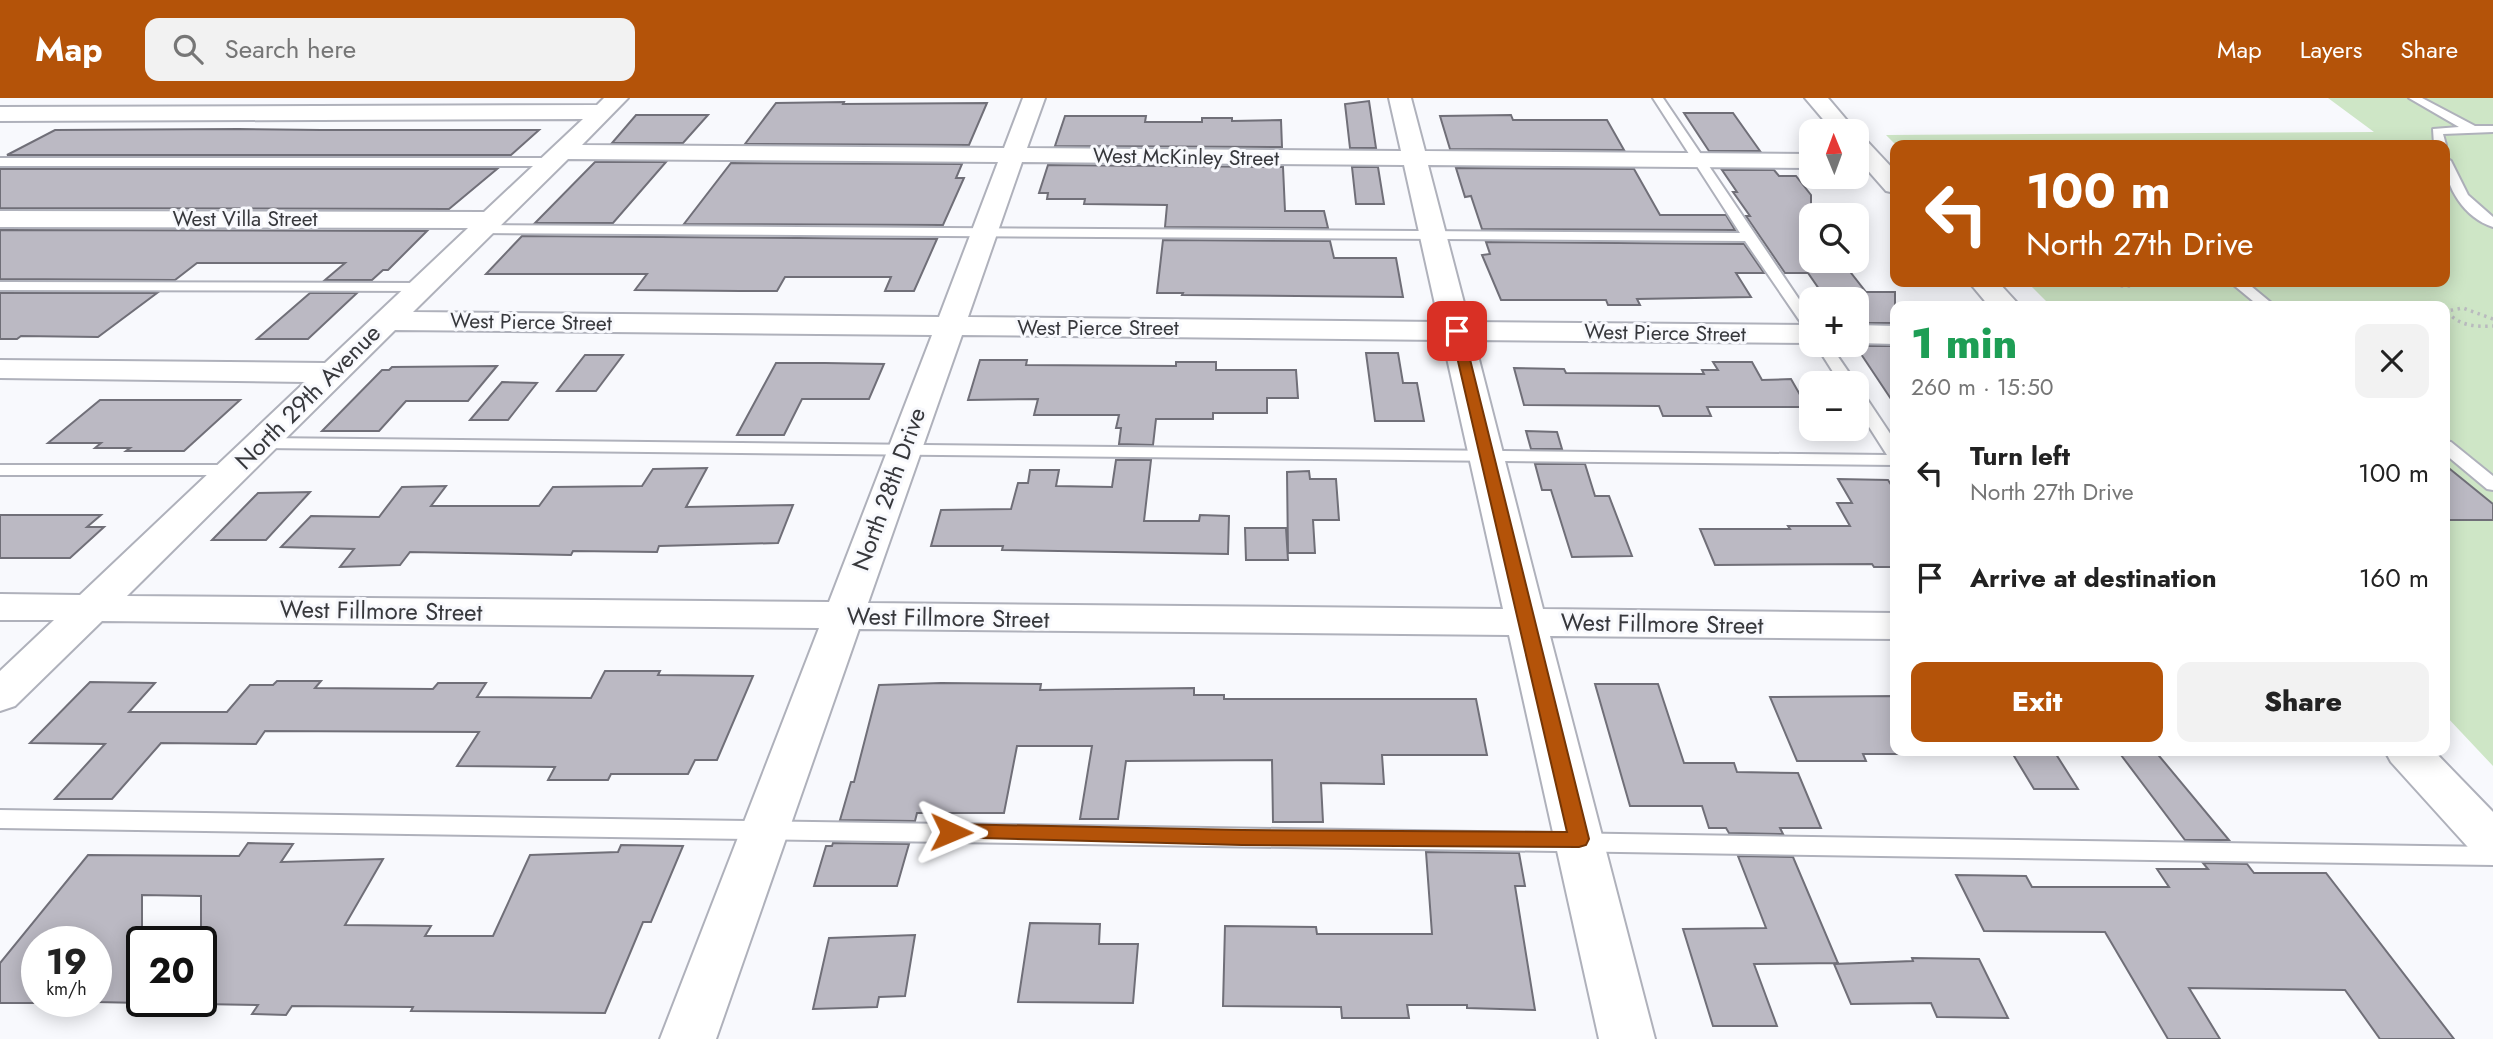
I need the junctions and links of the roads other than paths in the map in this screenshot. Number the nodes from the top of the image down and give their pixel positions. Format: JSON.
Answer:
{"nodes":[{"id":1,"x":1034,"y":98,"type":"edge"},
{"id":2,"x":1400,"y":98,"type":"edge"},
{"id":3,"x":1658,"y":98,"type":"edge"},
{"id":4,"x":1816,"y":98,"type":"edge"},
{"id":5,"x":2414,"y":98,"type":"edge"},
{"id":6,"x":610,"y":105,"type":"edge"},
{"id":7,"x":0,"y":114,"type":"edge"},
{"id":8,"x":1834,"y":119,"type":"edge"},
{"id":9,"x":2473,"y":129,"type":"junction"},
{"id":10,"x":2493,"y":129,"type":"edge"},
{"id":11,"x":2439,"y":140,"type":"edge"},
{"id":12,"x":1013,"y":156,"type":"junction"},
{"id":13,"x":556,"y":157,"type":"junction"},
{"id":14,"x":1415,"y":160,"type":"junction"},
{"id":15,"x":1699,"y":160,"type":"junction"},
{"id":16,"x":1799,"y":161,"type":"edge"},
{"id":17,"x":0,"y":162,"type":"edge"},
{"id":18,"x":1869,"y":162,"type":"edge"},
{"id":19,"x":2450,"y":173,"type":"edge"},
{"id":20,"x":1890,"y":181,"type":"edge"},
{"id":21,"x":2450,"y":202,"type":"edge"},
{"id":22,"x":2466,"y":202,"type":"junction"},
{"id":23,"x":0,"y":219,"type":"edge"},
{"id":24,"x":2493,"y":223,"type":"edge"},
{"id":25,"x":486,"y":224,"type":"junction"},
{"id":26,"x":984,"y":231,"type":"junction"},
{"id":27,"x":1433,"y":235,"type":"junction"},
{"id":28,"x":1749,"y":237,"type":"junction"},
{"id":29,"x":0,"y":286,"type":"edge"},
{"id":30,"x":421,"y":287,"type":"junction"},
{"id":31,"x":1988,"y":287,"type":"edge"},
{"id":32,"x":2243,"y":287,"type":"edge"},
{"id":33,"x":2000,"y":301,"type":"edge"},
{"id":34,"x":2262,"y":301,"type":"edge"},
{"id":35,"x":1799,"y":310,"type":"edge"},
{"id":36,"x":386,"y":321,"type":"junction"},
{"id":37,"x":949,"y":327,"type":"junction"},
{"id":38,"x":1457,"y":331,"type":"junction"},
{"id":39,"x":1799,"y":334,"type":"edge"},
{"id":40,"x":1869,"y":334,"type":"edge"},
{"id":41,"x":1890,"y":335,"type":"edge"},
{"id":42,"x":0,"y":369,"type":"edge"},
{"id":43,"x":335,"y":373,"type":"junction"},
{"id":44,"x":1869,"y":414,"type":"edge"},
{"id":45,"x":262,"y":443,"type":"junction"},
{"id":46,"x":1890,"y":446,"type":"edge"},
{"id":47,"x":2450,"y":450,"type":"edge"},
{"id":48,"x":903,"y":452,"type":"junction"},
{"id":49,"x":1487,"y":456,"type":"junction"},
{"id":50,"x":1890,"y":460,"type":"edge"},
{"id":51,"x":0,"y":470,"type":"edge"},
{"id":52,"x":234,"y":470,"type":"junction"},
{"id":53,"x":2493,"y":485,"type":"edge"},
{"id":54,"x":0,"y":607,"type":"edge"},
{"id":55,"x":90,"y":609,"type":"junction"},
{"id":56,"x":843,"y":617,"type":"junction"},
{"id":57,"x":1527,"y":622,"type":"junction"},
{"id":58,"x":1890,"y":626,"type":"edge"},
{"id":59,"x":0,"y":696,"type":"edge"},
{"id":60,"x":2412,"y":756,"type":"edge"},
{"id":61,"x":0,"y":819,"type":"edge"},
{"id":62,"x":765,"y":828,"type":"junction"},
{"id":63,"x":1579,"y":839,"type":"junction"},
{"id":64,"x":2493,"y":844,"type":"edge"},
{"id":65,"x":2493,"y":856,"type":"edge"},
{"id":66,"x":688,"y":1039,"type":"edge"},
{"id":67,"x":1627,"y":1039,"type":"edge"}],
"edges":[{"from":1,"to":12,"type":"street","name":"North 28th Drive"},
{"from":2,"to":14,"type":"street"},
{"from":3,"to":15,"type":"lane"},
{"from":4,"to":8,"type":"street"},
{"from":5,"to":9,"type":"lane"},
{"from":6,"to":7,"type":"street"},
{"from":6,"to":13,"type":"street","name":"North 29th Avenue"},
{"from":9,"to":10,"type":"lane"},
{"from":9,"to":11,"type":"lane"},
{"from":12,"to":13,"type":"street","name":"West McKinley Street"},
{"from":12,"to":14,"type":"street","name":"West McKinley Street"},
{"from":12,"to":26,"type":"street","name":"North 28th Drive"},
{"from":13,"to":17,"type":"lane"},
{"from":13,"to":25,"type":"street","name":"North 29th Avenue"},
{"from":14,"to":15,"type":"street","name":"West McKinley Street"},
{"from":14,"to":27,"type":"street"},
{"from":15,"to":16,"type":"street","name":"West McKinley Street"},
{"from":15,"to":28,"type":"lane"},
{"from":18,"to":20,"type":"street"},
{"from":19,"to":22,"type":"lane"},
{"from":21,"to":22,"type":"lane"},
{"from":22,"to":24,"type":"lane"},
{"from":23,"to":25,"type":"street","name":"West Villa Street"},
{"from":25,"to":26,"type":"lane"},
{"from":25,"to":30,"type":"street","name":"North 29th Avenue"},
{"from":26,"to":27,"type":"lane"},
{"from":26,"to":37,"type":"street","name":"North 28th Drive"},
{"from":27,"to":28,"type":"lane"},
{"from":27,"to":38,"type":"street"},
{"from":28,"to":35,"type":"lane"},
{"from":29,"to":30,"type":"lane"},
{"from":30,"to":36,"type":"street","name":"North 29th Avenue"},
{"from":31,"to":33,"type":"street"},
{"from":32,"to":34,"type":"lane"},
{"from":36,"to":37,"type":"street","name":"West Pierce Street"},
{"from":36,"to":43,"type":"street","name":"North 29th Avenue"},
{"from":37,"to":38,"type":"street","name":"West Pierce Street"},
{"from":37,"to":48,"type":"street","name":"North 28th Drive"},
{"from":38,"to":39,"type":"street","name":"West Pierce Street"},
{"from":38,"to":49,"type":"street"},
{"from":40,"to":41,"type":"street"},
{"from":42,"to":43,"type":"street"},
{"from":43,"to":45,"type":"street","name":"North 29th Avenue"},
{"from":44,"to":46,"type":"lane"},
{"from":45,"to":48,"type":"lane"},
{"from":45,"to":52,"type":"street","name":"North 29th Avenue"},
{"from":47,"to":53,"type":"lane"},
{"from":48,"to":49,"type":"lane"},
{"from":48,"to":56,"type":"street","name":"North 28th Drive"},
{"from":49,"to":50,"type":"lane"},
{"from":49,"to":57,"type":"street"},
{"from":51,"to":52,"type":"lane"},
{"from":52,"to":55,"type":"street","name":"North 29th Avenue"},
{"from":54,"to":55,"type":"street","name":"West Fillmore Street"},
{"from":55,"to":56,"type":"street","name":"West Fillmore Street"},
{"from":55,"to":59,"type":"street","name":"North 29th Avenue"},
{"from":56,"to":57,"type":"street","name":"West Fillmore Street"},
{"from":56,"to":62,"type":"street","name":"North 28th Drive"},
{"from":57,"to":58,"type":"street","name":"West Fillmore Street"},
{"from":57,"to":63,"type":"street"},
{"from":60,"to":64,"type":"street"},
{"from":61,"to":62,"type":"lane"},
{"from":62,"to":63,"type":"lane"},
{"from":62,"to":66,"type":"street","name":"North 28th Drive"},
{"from":63,"to":65,"type":"lane"},
{"from":63,"to":67,"type":"street"}]}
